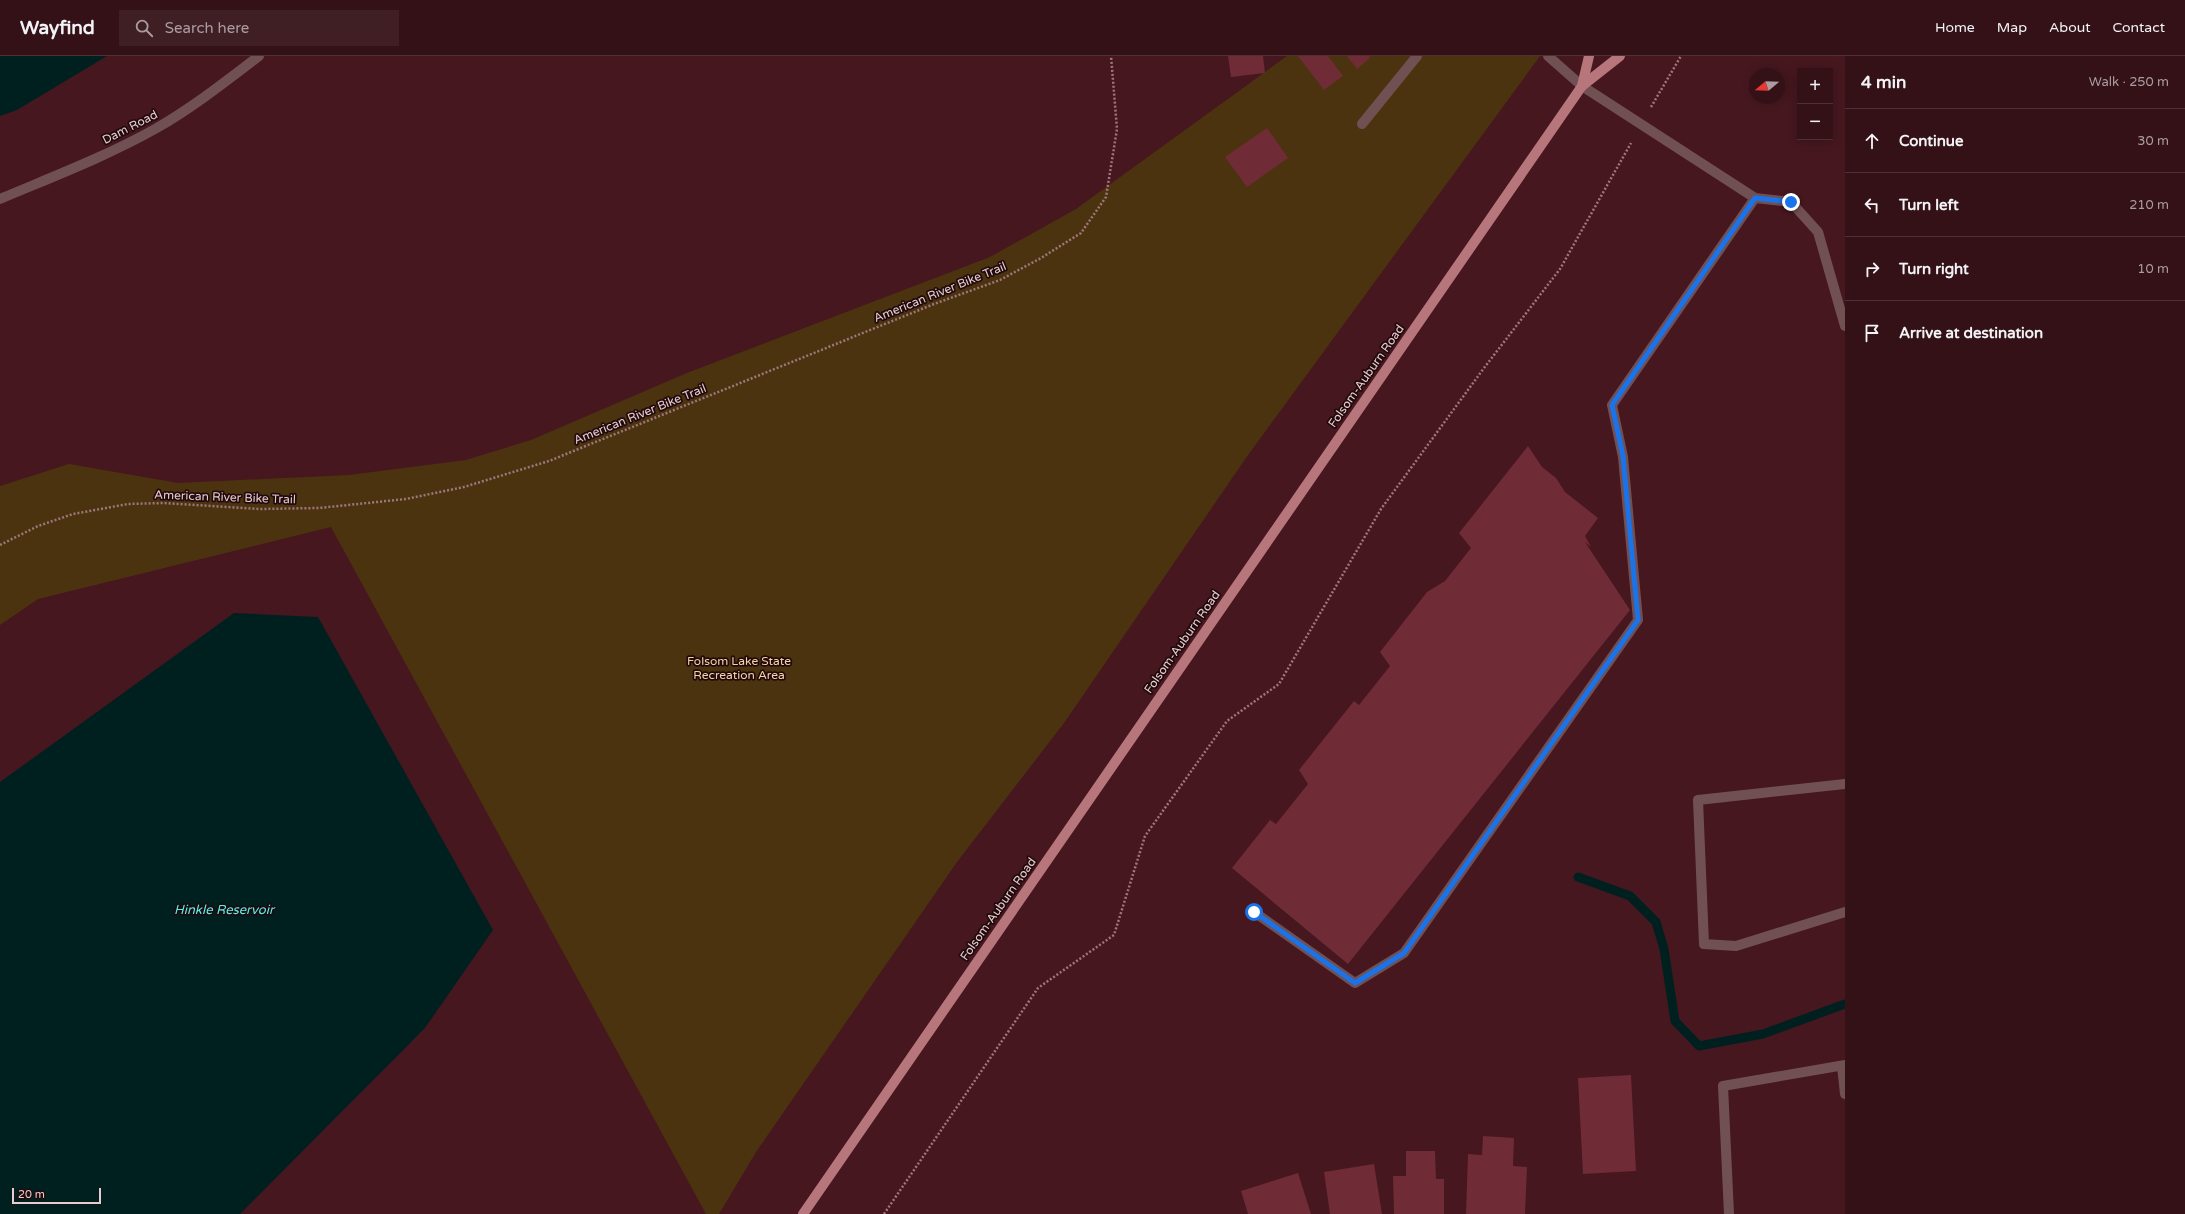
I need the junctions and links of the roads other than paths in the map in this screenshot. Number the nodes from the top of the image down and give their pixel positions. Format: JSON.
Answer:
{"nodes":[{"id":1,"x":259,"y":56,"type":"edge"},
{"id":2,"x":1417,"y":56,"type":"edge"},
{"id":3,"x":1548,"y":56,"type":"edge"},
{"id":4,"x":1590,"y":56,"type":"edge"},
{"id":5,"x":1620,"y":56,"type":"edge"},
{"id":6,"x":1582,"y":86,"type":"junction"},
{"id":7,"x":1362,"y":124,"type":"dead end"},
{"id":8,"x":1755,"y":198,"type":"junction"},
{"id":9,"x":0,"y":199,"type":"edge"},
{"id":10,"x":1845,"y":326,"type":"edge"},
{"id":11,"x":1845,"y":784,"type":"edge"},
{"id":12,"x":1254,"y":912,"type":"dead end"},
{"id":13,"x":1845,"y":912,"type":"edge"},
{"id":14,"x":1844,"y":1066,"type":"edge"},
{"id":15,"x":1845,"y":1094,"type":"edge"},
{"id":16,"x":804,"y":1214,"type":"edge"},
{"id":17,"x":1729,"y":1214,"type":"edge"}],
"edges":[{"from":1,"to":9,"type":"street","name":"Dam Road"},
{"from":2,"to":7,"type":"street"},
{"from":3,"to":6,"type":"street"},
{"from":4,"to":6,"type":"main road","name":"Folsom-Auburn Road"},
{"from":5,"to":6,"type":"main road","name":"Folsom-Auburn Road"},
{"from":6,"to":8,"type":"street"},
{"from":6,"to":16,"type":"main road","name":"Folsom-Auburn Road"},
{"from":8,"to":10,"type":"street"},
{"from":8,"to":12,"type":"street"},
{"from":11,"to":13,"type":"street"},
{"from":14,"to":15,"type":"street"},
{"from":14,"to":17,"type":"street"}]}
